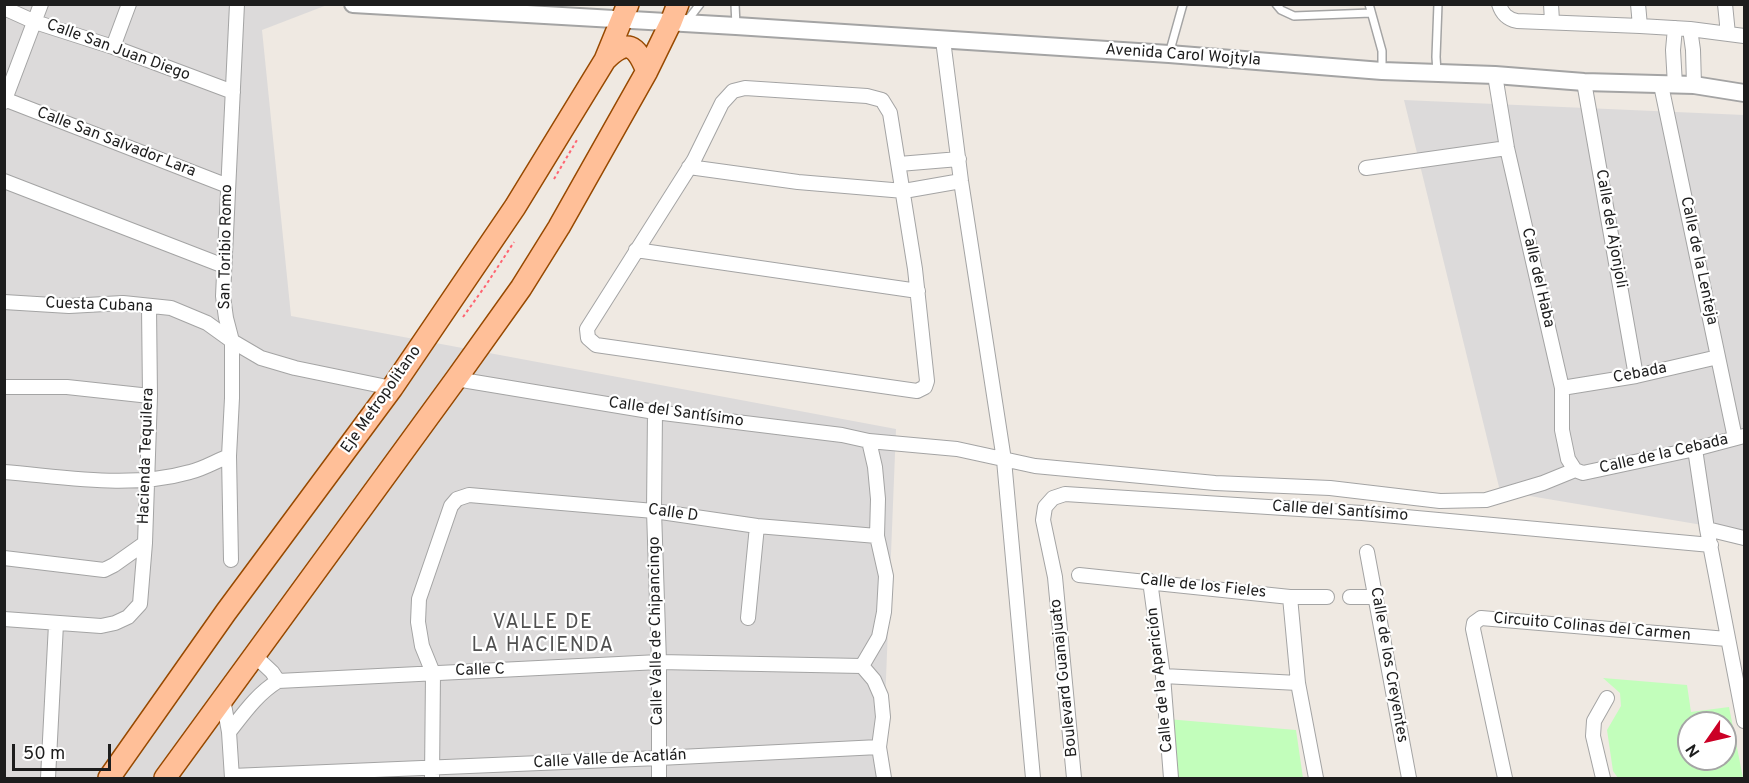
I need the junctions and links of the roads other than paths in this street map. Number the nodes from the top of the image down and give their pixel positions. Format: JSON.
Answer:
{"nodes":[{"id":1,"x":42,"y":4,"type":"edge"},
{"id":2,"x":129,"y":4,"type":"edge"},
{"id":3,"x":237,"y":4,"type":"edge"},
{"id":4,"x":353,"y":4,"type":"edge"},
{"id":5,"x":700,"y":4,"type":"edge"},
{"id":6,"x":735,"y":4,"type":"edge"},
{"id":7,"x":1183,"y":4,"type":"edge"},
{"id":8,"x":1276,"y":4,"type":"edge"},
{"id":9,"x":1369,"y":4,"type":"edge"},
{"id":10,"x":1438,"y":4,"type":"edge"},
{"id":11,"x":1499,"y":4,"type":"edge"},
{"id":12,"x":1551,"y":4,"type":"edge"},
{"id":13,"x":1638,"y":4,"type":"edge"},
{"id":14,"x":1725,"y":4,"type":"edge"},
{"id":15,"x":4,"y":8,"type":"edge"},
{"id":16,"x":625,"y":12,"type":"edge"},
{"id":17,"x":1371,"y":13,"type":"junction"},
{"id":18,"x":678,"y":16,"type":"edge"},
{"id":19,"x":1552,"y":21,"type":"junction"},
{"id":20,"x":35,"y":22,"type":"junction"},
{"id":21,"x":736,"y":26,"type":"junction"},
{"id":22,"x":1640,"y":26,"type":"junction"},
{"id":23,"x":1683,"y":29,"type":"junction"},
{"id":24,"x":1728,"y":34,"type":"junction"},
{"id":25,"x":1744,"y":36,"type":"edge"},
{"id":26,"x":943,"y":40,"type":"junction"},
{"id":27,"x":113,"y":47,"type":"junction"},
{"id":28,"x":1169,"y":54,"type":"junction"},
{"id":29,"x":605,"y":60,"type":"junction"},
{"id":30,"x":647,"y":71,"type":"junction"},
{"id":31,"x":1382,"y":71,"type":"junction"},
{"id":32,"x":1437,"y":72,"type":"junction"},
{"id":33,"x":1495,"y":75,"type":"junction"},
{"id":34,"x":1584,"y":82,"type":"junction"},
{"id":35,"x":1668,"y":85,"type":"junction"},
{"id":36,"x":1694,"y":85,"type":"junction"},
{"id":37,"x":232,"y":92,"type":"junction"},
{"id":38,"x":1744,"y":93,"type":"edge"},
{"id":39,"x":5,"y":100,"type":"edge"},
{"id":40,"x":1507,"y":148,"type":"junction"},
{"id":41,"x":959,"y":159,"type":"junction"},
{"id":42,"x":900,"y":164,"type":"junction"},
{"id":43,"x":689,"y":168,"type":"junction"},
{"id":44,"x":1366,"y":168,"type":"dead end"},
{"id":45,"x":4,"y":181,"type":"edge"},
{"id":46,"x":962,"y":181,"type":"junction"},
{"id":47,"x":228,"y":186,"type":"junction"},
{"id":48,"x":904,"y":191,"type":"junction"},
{"id":49,"x":636,"y":250,"type":"junction"},
{"id":50,"x":224,"y":266,"type":"junction"},
{"id":51,"x":918,"y":291,"type":"junction"},
{"id":52,"x":4,"y":302,"type":"edge"},
{"id":53,"x":149,"y":307,"type":"junction"},
{"id":54,"x":232,"y":341,"type":"junction"},
{"id":55,"x":1718,"y":357,"type":"junction"},
{"id":56,"x":1636,"y":376,"type":"junction"},
{"id":57,"x":456,"y":379,"type":"junction"},
{"id":58,"x":4,"y":387,"type":"edge"},
{"id":59,"x":392,"y":388,"type":"junction"},
{"id":60,"x":1562,"y":388,"type":"junction"},
{"id":61,"x":150,"y":396,"type":"junction"},
{"id":62,"x":655,"y":412,"type":"junction"},
{"id":63,"x":1740,"y":437,"type":"edge"},
{"id":64,"x":869,"y":441,"type":"junction"},
{"id":65,"x":1695,"y":449,"type":"junction"},
{"id":66,"x":229,"y":456,"type":"junction"},
{"id":67,"x":1005,"y":460,"type":"junction"},
{"id":68,"x":4,"y":472,"type":"edge"},
{"id":69,"x":1579,"y":472,"type":"junction"},
{"id":70,"x":146,"y":481,"type":"junction"},
{"id":71,"x":654,"y":510,"type":"junction"},
{"id":72,"x":757,"y":526,"type":"junction"},
{"id":73,"x":1707,"y":529,"type":"junction"},
{"id":74,"x":878,"y":536,"type":"junction"},
{"id":75,"x":1744,"y":538,"type":"edge"},
{"id":76,"x":145,"y":543,"type":"junction"},
{"id":77,"x":1711,"y":545,"type":"junction"},
{"id":78,"x":1368,"y":552,"type":"dead end"},
{"id":79,"x":4,"y":558,"type":"edge"},
{"id":80,"x":231,"y":560,"type":"dead end"},
{"id":81,"x":1079,"y":575,"type":"dead end"},
{"id":82,"x":1055,"y":577,"type":"joint"},
{"id":83,"x":1150,"y":581,"type":"junction"},
{"id":84,"x":1290,"y":597,"type":"junction"},
{"id":85,"x":1327,"y":597,"type":"dead end"},
{"id":86,"x":1350,"y":597,"type":"dead end"},
{"id":87,"x":1376,"y":597,"type":"junction"},
{"id":88,"x":748,"y":618,"type":"dead end"},
{"id":89,"x":4,"y":619,"type":"edge"},
{"id":90,"x":56,"y":624,"type":"junction"},
{"id":91,"x":1727,"y":639,"type":"junction"},
{"id":92,"x":255,"y":656,"type":"junction"},
{"id":93,"x":659,"y":662,"type":"junction"},
{"id":94,"x":862,"y":666,"type":"junction"},
{"id":95,"x":433,"y":673,"type":"junction"},
{"id":96,"x":1163,"y":676,"type":"junction"},
{"id":97,"x":278,"y":681,"type":"junction"},
{"id":98,"x":1298,"y":683,"type":"junction"},
{"id":99,"x":1607,"y":698,"type":"dead end"},
{"id":100,"x":223,"y":699,"type":"junction"},
{"id":101,"x":1744,"y":721,"type":"edge"},
{"id":102,"x":229,"y":732,"type":"junction"},
{"id":103,"x":879,"y":747,"type":"junction"},
{"id":104,"x":658,"y":758,"type":"junction"},
{"id":105,"x":432,"y":773,"type":"edge"},
{"id":106,"x":232,"y":777,"type":"edge"},
{"id":107,"x":48,"y":778,"type":"edge"},
{"id":108,"x":109,"y":778,"type":"edge"},
{"id":109,"x":165,"y":778,"type":"edge"},
{"id":110,"x":659,"y":778,"type":"edge"},
{"id":111,"x":884,"y":778,"type":"edge"},
{"id":112,"x":1033,"y":778,"type":"edge"},
{"id":113,"x":1074,"y":778,"type":"edge"},
{"id":114,"x":1172,"y":778,"type":"edge"},
{"id":115,"x":1316,"y":778,"type":"edge"},
{"id":116,"x":1409,"y":778,"type":"edge"},
{"id":117,"x":1505,"y":778,"type":"edge"},
{"id":118,"x":1603,"y":778,"type":"edge"}],
"edges":[{"from":1,"to":20,"type":"street"},
{"from":2,"to":27,"type":"street"},
{"from":3,"to":37,"type":"street","name":"San Toribio Romo"},
{"from":4,"to":16,"type":"street","name":"Avenida Carol Wojtyla"},
{"from":5,"to":18,"type":"lane"},
{"from":6,"to":21,"type":"lane"},
{"from":7,"to":28,"type":"lane"},
{"from":8,"to":17,"type":"lane"},
{"from":9,"to":17,"type":"lane"},
{"from":10,"to":32,"type":"lane"},
{"from":11,"to":19,"type":"street"},
{"from":12,"to":19,"type":"street"},
{"from":13,"to":22,"type":"street"},
{"from":14,"to":24,"type":"street"},
{"from":15,"to":20,"type":"street","name":"Calle San Juan Diego"},
{"from":16,"to":18,"type":"street","name":"Avenida Carol Wojtyla"},
{"from":16,"to":29,"type":"main road","name":"Eje Metropolitano"},
{"from":17,"to":31,"type":"lane"},
{"from":18,"to":21,"type":"street","name":"Avenida Carol Wojtyla"},
{"from":18,"to":30,"type":"main road"},
{"from":19,"to":22,"type":"street"},
{"from":20,"to":27,"type":"street","name":"Calle San Juan Diego"},
{"from":20,"to":39,"type":"street"},
{"from":21,"to":26,"type":"street","name":"Avenida Carol Wojtyla"},
{"from":22,"to":23,"type":"street"},
{"from":23,"to":24,"type":"street"},
{"from":23,"to":35,"type":"street","name":"Calle de la Lenteja"},
{"from":23,"to":36,"type":"street"},
{"from":24,"to":25,"type":"street"},
{"from":26,"to":28,"type":"street","name":"Avenida Carol Wojtyla"},
{"from":26,"to":41,"type":"street"},
{"from":27,"to":37,"type":"street","name":"Calle San Juan Diego"},
{"from":28,"to":31,"type":"street","name":"Avenida Carol Wojtyla"},
{"from":29,"to":30,"type":"main road"},
{"from":29,"to":59,"type":"main road","name":"Eje Metropolitano"},
{"from":30,"to":57,"type":"main road"},
{"from":31,"to":32,"type":"street","name":"Avenida Carol Wojtyla"},
{"from":32,"to":33,"type":"street","name":"Avenida Carol Wojtyla"},
{"from":33,"to":34,"type":"street","name":"Avenida Carol Wojtyla"},
{"from":33,"to":40,"type":"street","name":"Calle del Haba"},
{"from":34,"to":35,"type":"street","name":"Avenida Carol Wojtyla"},
{"from":34,"to":56,"type":"street","name":"Calle del Ajonjoli"},
{"from":35,"to":36,"type":"street","name":"Avenida Carol Wojtyla"},
{"from":35,"to":55,"type":"street","name":"Calle de la Lenteja"},
{"from":36,"to":38,"type":"street","name":"Avenida Carol Wojtyla"},
{"from":37,"to":47,"type":"street","name":"San Toribio Romo"},
{"from":39,"to":47,"type":"street","name":"Calle San Salvador Lara"},
{"from":40,"to":44,"type":"street"},
{"from":40,"to":60,"type":"street","name":"Calle del Haba"},
{"from":41,"to":42,"type":"street"},
{"from":41,"to":46,"type":"street"},
{"from":42,"to":43,"type":"street"},
{"from":42,"to":48,"type":"street"},
{"from":43,"to":48,"type":"street"},
{"from":43,"to":49,"type":"street"},
{"from":45,"to":50,"type":"street"},
{"from":46,"to":48,"type":"street"},
{"from":46,"to":67,"type":"street"},
{"from":47,"to":50,"type":"street","name":"San Toribio Romo"},
{"from":48,"to":51,"type":"street"},
{"from":49,"to":51,"type":"street"},
{"from":49,"to":51,"type":"street"},
{"from":50,"to":54,"type":"street","name":"San Toribio Romo"},
{"from":52,"to":53,"type":"street","name":"Cuesta Cubana"},
{"from":53,"to":54,"type":"street","name":"Cuesta Cubana"},
{"from":53,"to":61,"type":"street","name":"Hacienda Tequilera"},
{"from":54,"to":59,"type":"street","name":"Cuesta Cubana"},
{"from":54,"to":66,"type":"street","name":"San Toribio Romo"},
{"from":55,"to":56,"type":"street","name":"Cebada"},
{"from":55,"to":63,"type":"street","name":"Calle de la Lenteja"},
{"from":56,"to":60,"type":"street","name":"Cebada"},
{"from":57,"to":62,"type":"street","name":"Calle del Santísimo"},
{"from":57,"to":92,"type":"main road"},
{"from":58,"to":61,"type":"street"},
{"from":59,"to":108,"type":"main road","name":"Eje Metropolitano"},
{"from":60,"to":69,"type":"street","name":"Calle del Haba"},
{"from":61,"to":70,"type":"street","name":"Hacienda Tequilera"},
{"from":62,"to":64,"type":"street","name":"Calle del Santísimo"},
{"from":62,"to":71,"type":"street","name":"Calle Valle de Chipancingo"},
{"from":63,"to":65,"type":"street","name":"Calle de la Cebada"},
{"from":64,"to":67,"type":"street","name":"Calle del Santísimo"},
{"from":64,"to":74,"type":"street"},
{"from":65,"to":69,"type":"street","name":"Calle de la Cebada"},
{"from":65,"to":73,"type":"street"},
{"from":66,"to":70,"type":"street"},
{"from":66,"to":80,"type":"street","name":"San Toribio Romo"},
{"from":67,"to":69,"type":"street","name":"Calle de la Cebada"},
{"from":67,"to":112,"type":"street"},
{"from":68,"to":70,"type":"street"},
{"from":70,"to":76,"type":"street","name":"Hacienda Tequilera"},
{"from":71,"to":72,"type":"street","name":"Calle D"},
{"from":71,"to":93,"type":"street","name":"Calle Valle de Chipancingo"},
{"from":71,"to":95,"type":"street","name":"Calle D"},
{"from":72,"to":74,"type":"street","name":"Calle D"},
{"from":72,"to":88,"type":"street"},
{"from":73,"to":75,"type":"street"},
{"from":73,"to":77,"type":"street"},
{"from":74,"to":94,"type":"street"},
{"from":76,"to":79,"type":"street"},
{"from":76,"to":90,"type":"street","name":"Hacienda Tequilera"},
{"from":77,"to":82,"type":"street","name":"Calle del Santísimo"},
{"from":77,"to":91,"type":"street"},
{"from":78,"to":87,"type":"street","name":"Calle de los Creyentes"},
{"from":81,"to":83,"type":"street","name":"Calle de los Fieles"},
{"from":82,"to":113,"type":"street","name":"Boulevard Guanajuato"},
{"from":83,"to":84,"type":"street","name":"Calle de los Fieles"},
{"from":83,"to":96,"type":"street","name":"Calle de la Aparición"},
{"from":84,"to":85,"type":"street","name":"Calle de los Fieles"},
{"from":84,"to":98,"type":"street"},
{"from":86,"to":87,"type":"street"},
{"from":87,"to":116,"type":"street","name":"Calle de los Creyentes"},
{"from":89,"to":90,"type":"street"},
{"from":90,"to":107,"type":"street"},
{"from":91,"to":101,"type":"street"},
{"from":91,"to":117,"type":"street","name":"Circuito Colinas del Carmen"},
{"from":92,"to":97,"type":"street"},
{"from":92,"to":100,"type":"main road"},
{"from":93,"to":94,"type":"street","name":"Calle C"},
{"from":93,"to":95,"type":"street","name":"Calle C"},
{"from":93,"to":104,"type":"street","name":"Calle Valle de Chipancingo"},
{"from":94,"to":103,"type":"street"},
{"from":95,"to":97,"type":"street","name":"Calle C"},
{"from":95,"to":105,"type":"street"},
{"from":96,"to":98,"type":"street"},
{"from":96,"to":114,"type":"street","name":"Calle de la Aparición"},
{"from":97,"to":102,"type":"street"},
{"from":98,"to":115,"type":"street"},
{"from":99,"to":118,"type":"street"},
{"from":100,"to":102,"type":"street"},
{"from":100,"to":109,"type":"main road"},
{"from":102,"to":106,"type":"street"},
{"from":103,"to":104,"type":"street","name":"Calle Valle de Acatlán"},
{"from":103,"to":111,"type":"street"},
{"from":104,"to":105,"type":"street","name":"Calle Valle de Acatlán"},
{"from":104,"to":110,"type":"street","name":"Calle Valle de Chipancingo"},
{"from":105,"to":106,"type":"street","name":"Calle Valle de Acatlán"}]}
